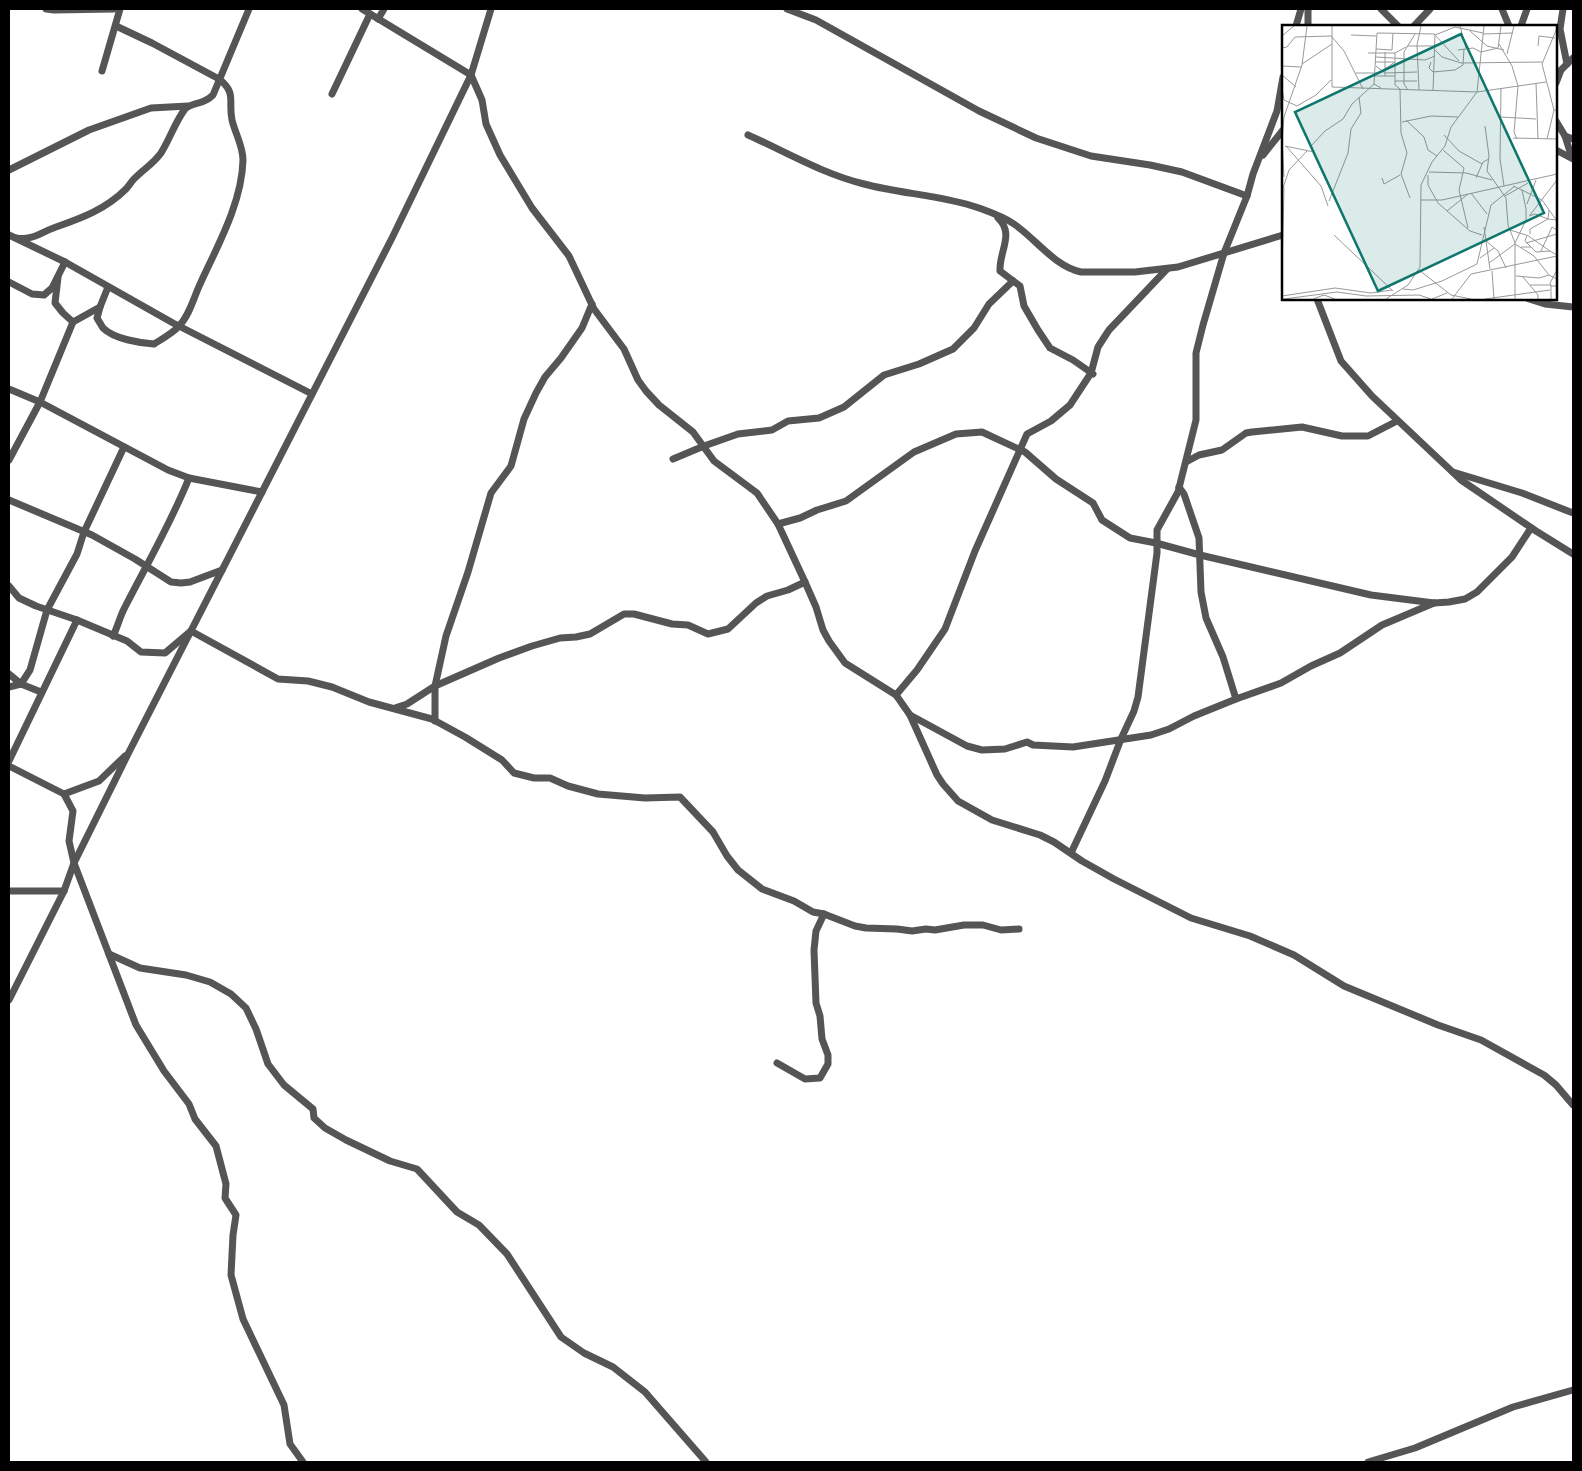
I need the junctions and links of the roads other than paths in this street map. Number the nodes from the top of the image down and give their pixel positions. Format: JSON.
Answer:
{"nodes":[{"id":1,"x":46,"y":9,"type":"edge"},
{"id":2,"x":114,"y":9,"type":"edge"},
{"id":3,"x":120,"y":9,"type":"edge"},
{"id":4,"x":248,"y":9,"type":"edge"},
{"id":5,"x":362,"y":9,"type":"edge"},
{"id":6,"x":384,"y":9,"type":"edge"},
{"id":7,"x":492,"y":9,"type":"edge"},
{"id":8,"x":787,"y":9,"type":"edge"},
{"id":9,"x":1301,"y":9,"type":"edge"},
{"id":10,"x":1308,"y":9,"type":"edge"},
{"id":11,"x":1381,"y":9,"type":"edge"},
{"id":12,"x":1430,"y":9,"type":"edge"},
{"id":13,"x":1502,"y":9,"type":"edge"},
{"id":14,"x":1527,"y":9,"type":"edge"},
{"id":15,"x":1564,"y":9,"type":"edge"},
{"id":16,"x":370,"y":14,"type":"junction"},
{"id":17,"x":378,"y":19,"type":"junction"},
{"id":18,"x":1296,"y":25,"type":"edge"},
{"id":19,"x":1308,"y":25,"type":"edge"},
{"id":20,"x":1397,"y":25,"type":"edge"},
{"id":21,"x":1415,"y":25,"type":"edge"},
{"id":22,"x":1509,"y":25,"type":"edge"},
{"id":23,"x":1521,"y":25,"type":"edge"},
{"id":24,"x":116,"y":26,"type":"junction"},
{"id":25,"x":1573,"y":58,"type":"edge"},
{"id":26,"x":1567,"y":64,"type":"junction"},
{"id":27,"x":102,"y":71,"type":"dead end"},
{"id":28,"x":472,"y":75,"type":"junction"},
{"id":29,"x":219,"y":79,"type":"junction"},
{"id":30,"x":1557,"y":80,"type":"edge"},
{"id":31,"x":1282,"y":83,"type":"edge"},
{"id":32,"x":332,"y":94,"type":"dead end"},
{"id":33,"x":188,"y":106,"type":"junction"},
{"id":34,"x":1557,"y":123,"type":"edge"},
{"id":35,"x":1282,"y":131,"type":"edge"},
{"id":36,"x":748,"y":135,"type":"dead end"},
{"id":37,"x":1565,"y":136,"type":"junction"},
{"id":38,"x":1573,"y":139,"type":"edge"},
{"id":39,"x":1557,"y":151,"type":"edge"},
{"id":40,"x":1573,"y":159,"type":"edge"},
{"id":41,"x":1258,"y":160,"type":"junction"},
{"id":42,"x":9,"y":170,"type":"edge"},
{"id":43,"x":1247,"y":196,"type":"junction"},
{"id":44,"x":994,"y":214,"type":"junction"},
{"id":45,"x":1282,"y":235,"type":"edge"},
{"id":46,"x":12,"y":236,"type":"edge"},
{"id":47,"x":1224,"y":254,"type":"junction"},
{"id":48,"x":65,"y":262,"type":"junction"},
{"id":49,"x":1167,"y":269,"type":"junction"},
{"id":50,"x":58,"y":277,"type":"junction"},
{"id":51,"x":1013,"y":281,"type":"junction"},
{"id":52,"x":9,"y":282,"type":"edge"},
{"id":53,"x":108,"y":287,"type":"junction"},
{"id":54,"x":1316,"y":300,"type":"edge"},
{"id":55,"x":1531,"y":300,"type":"edge"},
{"id":56,"x":592,"y":304,"type":"junction"},
{"id":57,"x":100,"y":307,"type":"junction"},
{"id":58,"x":1573,"y":307,"type":"edge"},
{"id":59,"x":73,"y":322,"type":"junction"},
{"id":60,"x":180,"y":326,"type":"junction"},
{"id":61,"x":1092,"y":373,"type":"junction"},
{"id":62,"x":9,"y":389,"type":"edge"},
{"id":63,"x":312,"y":394,"type":"junction"},
{"id":64,"x":40,"y":402,"type":"junction"},
{"id":65,"x":1397,"y":421,"type":"junction"},
{"id":66,"x":704,"y":446,"type":"junction"},
{"id":67,"x":124,"y":447,"type":"junction"},
{"id":68,"x":1021,"y":450,"type":"junction"},
{"id":69,"x":673,"y":459,"type":"dead end"},
{"id":70,"x":9,"y":460,"type":"edge"},
{"id":71,"x":1186,"y":462,"type":"junction"},
{"id":72,"x":1451,"y":471,"type":"junction"},
{"id":73,"x":189,"y":478,"type":"junction"},
{"id":74,"x":1179,"y":487,"type":"junction"},
{"id":75,"x":262,"y":492,"type":"junction"},
{"id":76,"x":9,"y":500,"type":"edge"},
{"id":77,"x":1573,"y":513,"type":"edge"},
{"id":78,"x":778,"y":524,"type":"junction"},
{"id":79,"x":1531,"y":528,"type":"junction"},
{"id":80,"x":84,"y":532,"type":"junction"},
{"id":81,"x":1156,"y":543,"type":"junction"},
{"id":82,"x":1573,"y":554,"type":"edge"},
{"id":83,"x":1200,"y":555,"type":"junction"},
{"id":84,"x":146,"y":566,"type":"junction"},
{"id":85,"x":222,"y":570,"type":"junction"},
{"id":86,"x":805,"y":582,"type":"junction"},
{"id":87,"x":9,"y":586,"type":"edge"},
{"id":88,"x":1434,"y":603,"type":"junction"},
{"id":89,"x":47,"y":610,"type":"junction"},
{"id":90,"x":77,"y":620,"type":"junction"},
{"id":91,"x":191,"y":631,"type":"junction"},
{"id":92,"x":113,"y":636,"type":"junction"},
{"id":93,"x":9,"y":674,"type":"edge"},
{"id":94,"x":22,"y":684,"type":"junction"},
{"id":95,"x":435,"y":686,"type":"junction"},
{"id":96,"x":9,"y":687,"type":"edge"},
{"id":97,"x":41,"y":692,"type":"junction"},
{"id":98,"x":896,"y":695,"type":"junction"},
{"id":99,"x":1236,"y":699,"type":"junction"},
{"id":100,"x":394,"y":708,"type":"junction"},
{"id":101,"x":910,"y":715,"type":"junction"},
{"id":102,"x":435,"y":721,"type":"junction"},
{"id":103,"x":1121,"y":739,"type":"junction"},
{"id":104,"x":129,"y":752,"type":"junction"},
{"id":105,"x":9,"y":761,"type":"edge"},
{"id":106,"x":9,"y":766,"type":"edge"},
{"id":107,"x":64,"y":794,"type":"junction"},
{"id":108,"x":1071,"y":853,"type":"junction"},
{"id":109,"x":74,"y":863,"type":"junction"},
{"id":110,"x":9,"y":891,"type":"edge"},
{"id":111,"x":64,"y":891,"type":"junction"},
{"id":112,"x":813,"y":912,"type":"junction"},
{"id":113,"x":824,"y":914,"type":"junction"},
{"id":114,"x":818,"y":925,"type":"junction"},
{"id":115,"x":1019,"y":928,"type":"dead end"},
{"id":116,"x":109,"y":954,"type":"junction"},
{"id":117,"x":9,"y":1000,"type":"edge"},
{"id":118,"x":777,"y":1064,"type":"dead end"},
{"id":119,"x":1573,"y":1104,"type":"edge"},
{"id":120,"x":1573,"y":1390,"type":"edge"},
{"id":121,"x":303,"y":1462,"type":"edge"},
{"id":122,"x":706,"y":1462,"type":"edge"},
{"id":123,"x":1368,"y":1462,"type":"edge"}],
"edges":[{"from":1,"to":2,"type":"street"},
{"from":3,"to":24,"type":"street"},
{"from":4,"to":29,"type":"street"},
{"from":5,"to":16,"type":"street"},
{"from":6,"to":17,"type":"street"},
{"from":7,"to":28,"type":"street"},
{"from":8,"to":43,"type":"street"},
{"from":9,"to":18,"type":"street"},
{"from":10,"to":19,"type":"street"},
{"from":11,"to":20,"type":"street"},
{"from":12,"to":21,"type":"street"},
{"from":13,"to":22,"type":"street"},
{"from":14,"to":23,"type":"street"},
{"from":15,"to":26,"type":"street"},
{"from":16,"to":17,"type":"street"},
{"from":16,"to":32,"type":"street"},
{"from":17,"to":28,"type":"street"},
{"from":24,"to":27,"type":"street"},
{"from":24,"to":29,"type":"street"},
{"from":25,"to":26,"type":"street"},
{"from":26,"to":30,"type":"street"},
{"from":28,"to":56,"type":"street"},
{"from":28,"to":63,"type":"street"},
{"from":29,"to":33,"type":"street"},
{"from":29,"to":60,"type":"street"},
{"from":31,"to":41,"type":"street"},
{"from":33,"to":42,"type":"street"},
{"from":33,"to":46,"type":"street"},
{"from":34,"to":37,"type":"street"},
{"from":35,"to":41,"type":"street"},
{"from":36,"to":44,"type":"street"},
{"from":37,"to":38,"type":"street"},
{"from":37,"to":40,"type":"street"},
{"from":39,"to":40,"type":"street"},
{"from":41,"to":43,"type":"street"},
{"from":43,"to":47,"type":"street"},
{"from":44,"to":49,"type":"street"},
{"from":44,"to":51,"type":"street"},
{"from":45,"to":47,"type":"street"},
{"from":46,"to":48,"type":"street"},
{"from":47,"to":49,"type":"street"},
{"from":47,"to":71,"type":"street"},
{"from":48,"to":50,"type":"street"},
{"from":48,"to":53,"type":"street"},
{"from":49,"to":61,"type":"street"},
{"from":50,"to":52,"type":"street"},
{"from":50,"to":59,"type":"street"},
{"from":51,"to":61,"type":"street"},
{"from":51,"to":66,"type":"street"},
{"from":53,"to":57,"type":"street"},
{"from":53,"to":60,"type":"street"},
{"from":54,"to":65,"type":"street"},
{"from":55,"to":58,"type":"street"},
{"from":56,"to":66,"type":"street"},
{"from":56,"to":95,"type":"street"},
{"from":57,"to":59,"type":"street"},
{"from":57,"to":60,"type":"street"},
{"from":59,"to":64,"type":"street"},
{"from":60,"to":63,"type":"street"},
{"from":61,"to":68,"type":"street"},
{"from":62,"to":64,"type":"street"},
{"from":63,"to":75,"type":"street"},
{"from":64,"to":67,"type":"street"},
{"from":64,"to":70,"type":"street"},
{"from":65,"to":71,"type":"street"},
{"from":65,"to":72,"type":"street"},
{"from":66,"to":69,"type":"street"},
{"from":66,"to":78,"type":"street"},
{"from":67,"to":73,"type":"street"},
{"from":67,"to":80,"type":"street"},
{"from":68,"to":78,"type":"street"},
{"from":68,"to":81,"type":"street"},
{"from":68,"to":98,"type":"street"},
{"from":71,"to":74,"type":"street"},
{"from":72,"to":77,"type":"street"},
{"from":72,"to":79,"type":"street"},
{"from":73,"to":75,"type":"street"},
{"from":73,"to":84,"type":"street"},
{"from":74,"to":81,"type":"street"},
{"from":74,"to":83,"type":"street"},
{"from":75,"to":85,"type":"street"},
{"from":76,"to":80,"type":"street"},
{"from":78,"to":86,"type":"street"},
{"from":79,"to":82,"type":"street"},
{"from":79,"to":88,"type":"street"},
{"from":80,"to":84,"type":"street"},
{"from":80,"to":89,"type":"street"},
{"from":81,"to":83,"type":"street"},
{"from":81,"to":103,"type":"street"},
{"from":83,"to":88,"type":"street"},
{"from":83,"to":99,"type":"street"},
{"from":84,"to":85,"type":"street"},
{"from":84,"to":92,"type":"street"},
{"from":85,"to":91,"type":"street"},
{"from":86,"to":95,"type":"street"},
{"from":86,"to":98,"type":"street"},
{"from":87,"to":89,"type":"street"},
{"from":88,"to":99,"type":"street"},
{"from":89,"to":90,"type":"street"},
{"from":89,"to":94,"type":"street"},
{"from":90,"to":92,"type":"street"},
{"from":90,"to":97,"type":"street"},
{"from":91,"to":92,"type":"street"},
{"from":91,"to":100,"type":"street"},
{"from":91,"to":104,"type":"street"},
{"from":93,"to":94,"type":"street"},
{"from":94,"to":96,"type":"street"},
{"from":94,"to":97,"type":"street"},
{"from":95,"to":100,"type":"street"},
{"from":95,"to":102,"type":"street"},
{"from":97,"to":105,"type":"street"},
{"from":98,"to":101,"type":"street"},
{"from":99,"to":103,"type":"street"},
{"from":100,"to":102,"type":"street"},
{"from":101,"to":103,"type":"street"},
{"from":101,"to":108,"type":"street"},
{"from":102,"to":112,"type":"street"},
{"from":103,"to":108,"type":"street"},
{"from":104,"to":107,"type":"street"},
{"from":104,"to":109,"type":"street"},
{"from":106,"to":107,"type":"street"},
{"from":107,"to":109,"type":"street"},
{"from":108,"to":119,"type":"street"},
{"from":109,"to":111,"type":"street"},
{"from":109,"to":116,"type":"street"},
{"from":110,"to":111,"type":"street"},
{"from":111,"to":117,"type":"street"},
{"from":112,"to":113,"type":"street"},
{"from":112,"to":114,"type":"street"},
{"from":113,"to":114,"type":"street"},
{"from":113,"to":115,"type":"street"},
{"from":114,"to":118,"type":"street"},
{"from":116,"to":121,"type":"street"},
{"from":116,"to":122,"type":"street"},
{"from":120,"to":123,"type":"street"}]}
